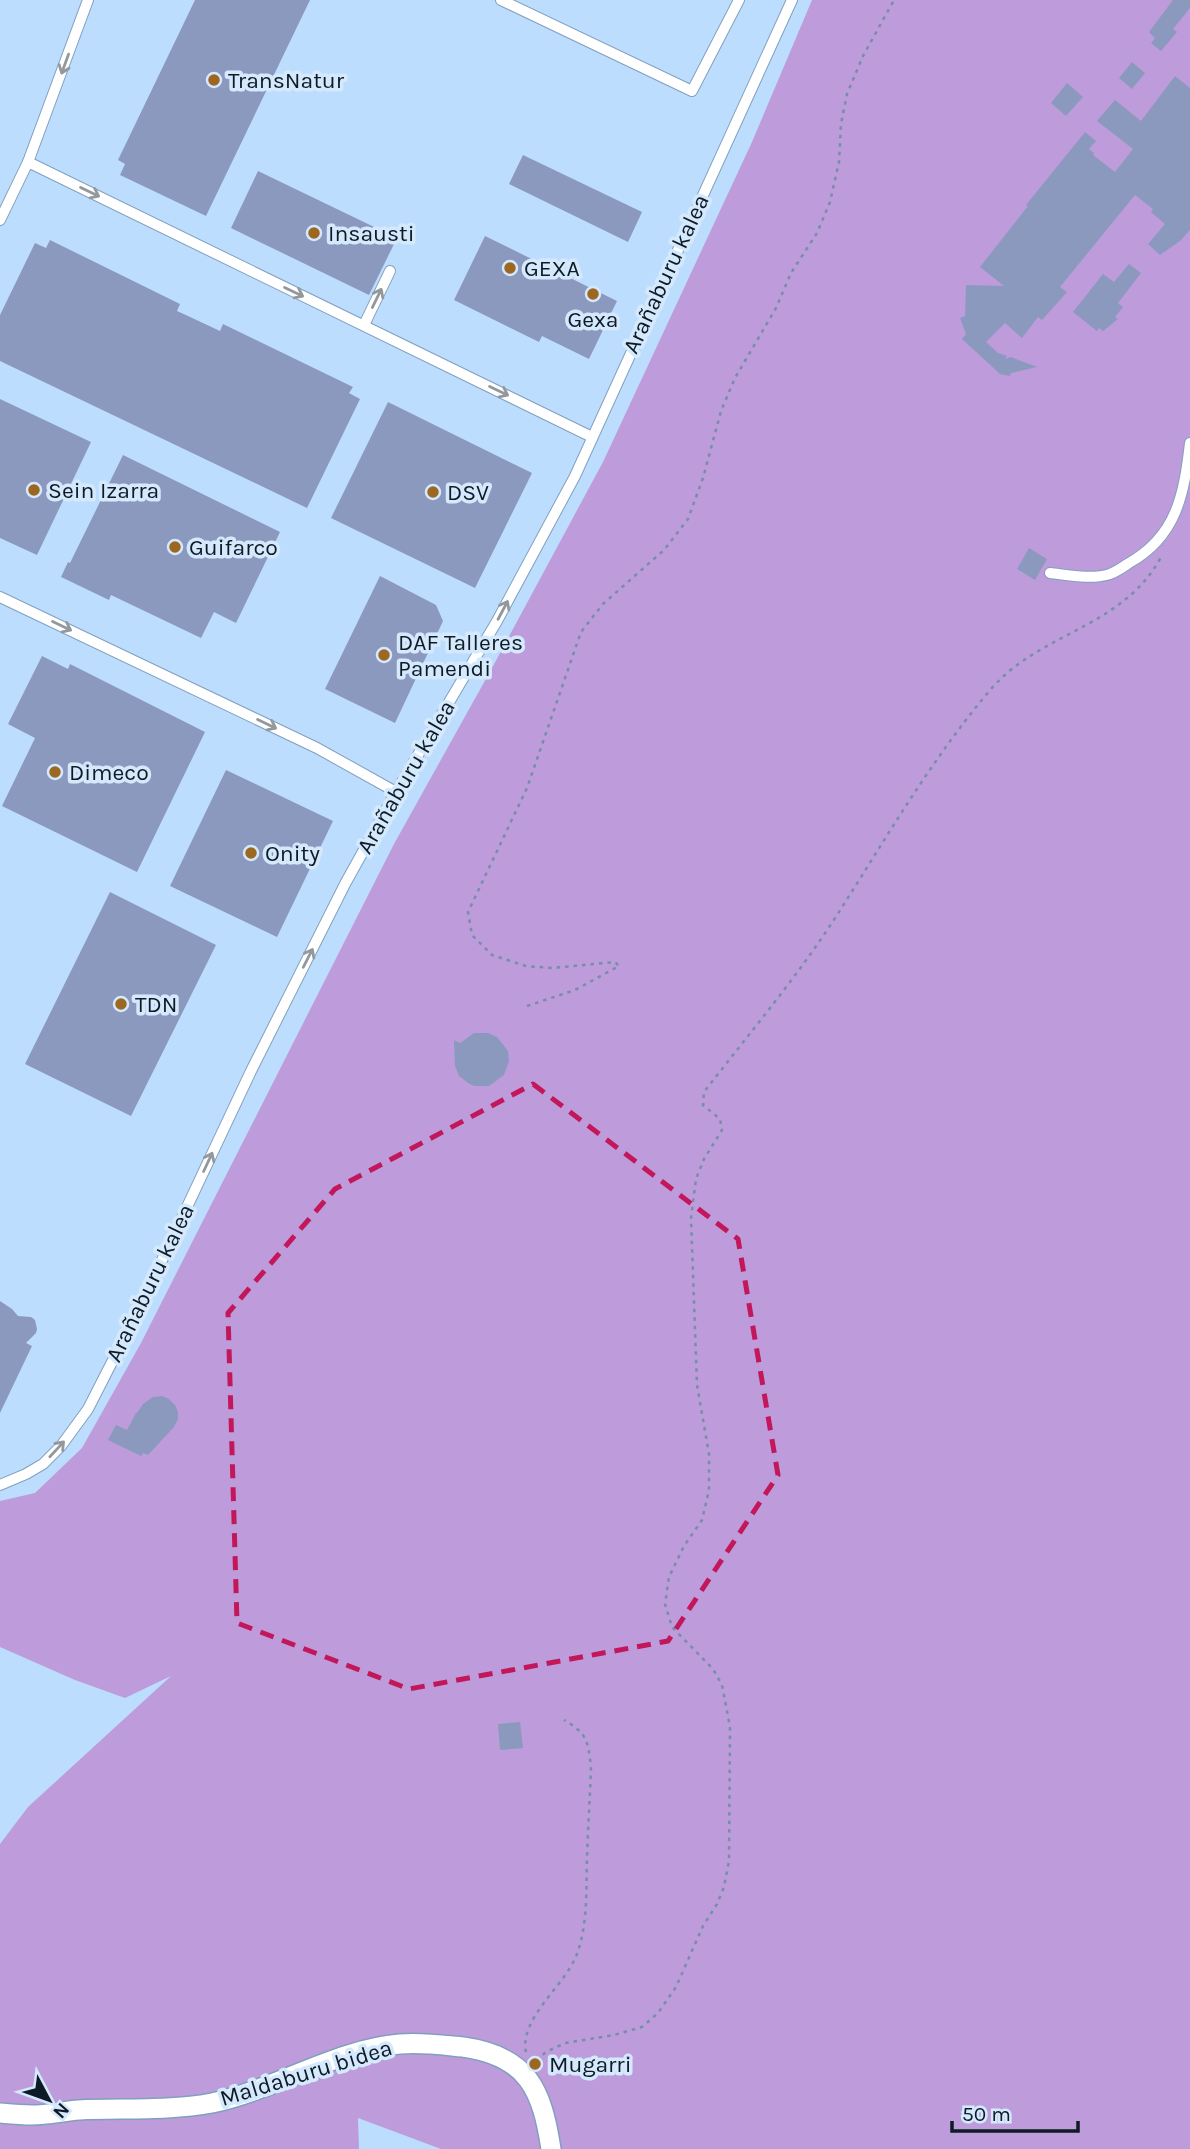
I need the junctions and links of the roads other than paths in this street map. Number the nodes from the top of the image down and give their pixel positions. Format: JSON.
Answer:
{"nodes":[{"id":1,"x":88,"y":0,"type":"edge"},
{"id":2,"x":501,"y":0,"type":"edge"},
{"id":3,"x":739,"y":0,"type":"edge"},
{"id":4,"x":792,"y":0,"type":"edge"},
{"id":5,"x":28,"y":162,"type":"junction"},
{"id":6,"x":0,"y":220,"type":"edge"},
{"id":7,"x":390,"y":271,"type":"dead end"},
{"id":8,"x":364,"y":326,"type":"junction"},
{"id":9,"x":592,"y":437,"type":"junction"},
{"id":10,"x":1190,"y":443,"type":"edge"},
{"id":11,"x":1050,"y":573,"type":"dead end"},
{"id":12,"x":0,"y":597,"type":"edge"},
{"id":13,"x":396,"y":792,"type":"junction"},
{"id":14,"x":0,"y":1485,"type":"edge"},
{"id":15,"x":0,"y":2113,"type":"edge"},
{"id":16,"x":551,"y":2149,"type":"edge"}],
"edges":[{"from":1,"to":5,"type":"lane","one_way":true},
{"from":2,"to":3,"type":"lane"},
{"from":4,"to":9,"type":"lane","name":"Arañaburu kalea"},
{"from":5,"to":6,"type":"lane"},
{"from":5,"to":8,"type":"lane","one_way":true},
{"from":8,"to":7,"type":"lane","one_way":true},
{"from":8,"to":9,"type":"lane","one_way":true},
{"from":13,"to":9,"type":"lane","name":"Arañaburu kalea","one_way":true},
{"from":10,"to":11,"type":"lane"},
{"from":12,"to":13,"type":"lane","one_way":true},
{"from":14,"to":13,"type":"lane","name":"Arañaburu kalea","one_way":true},
{"from":15,"to":16,"type":"street","name":"Maldaburu bidea"}]}
